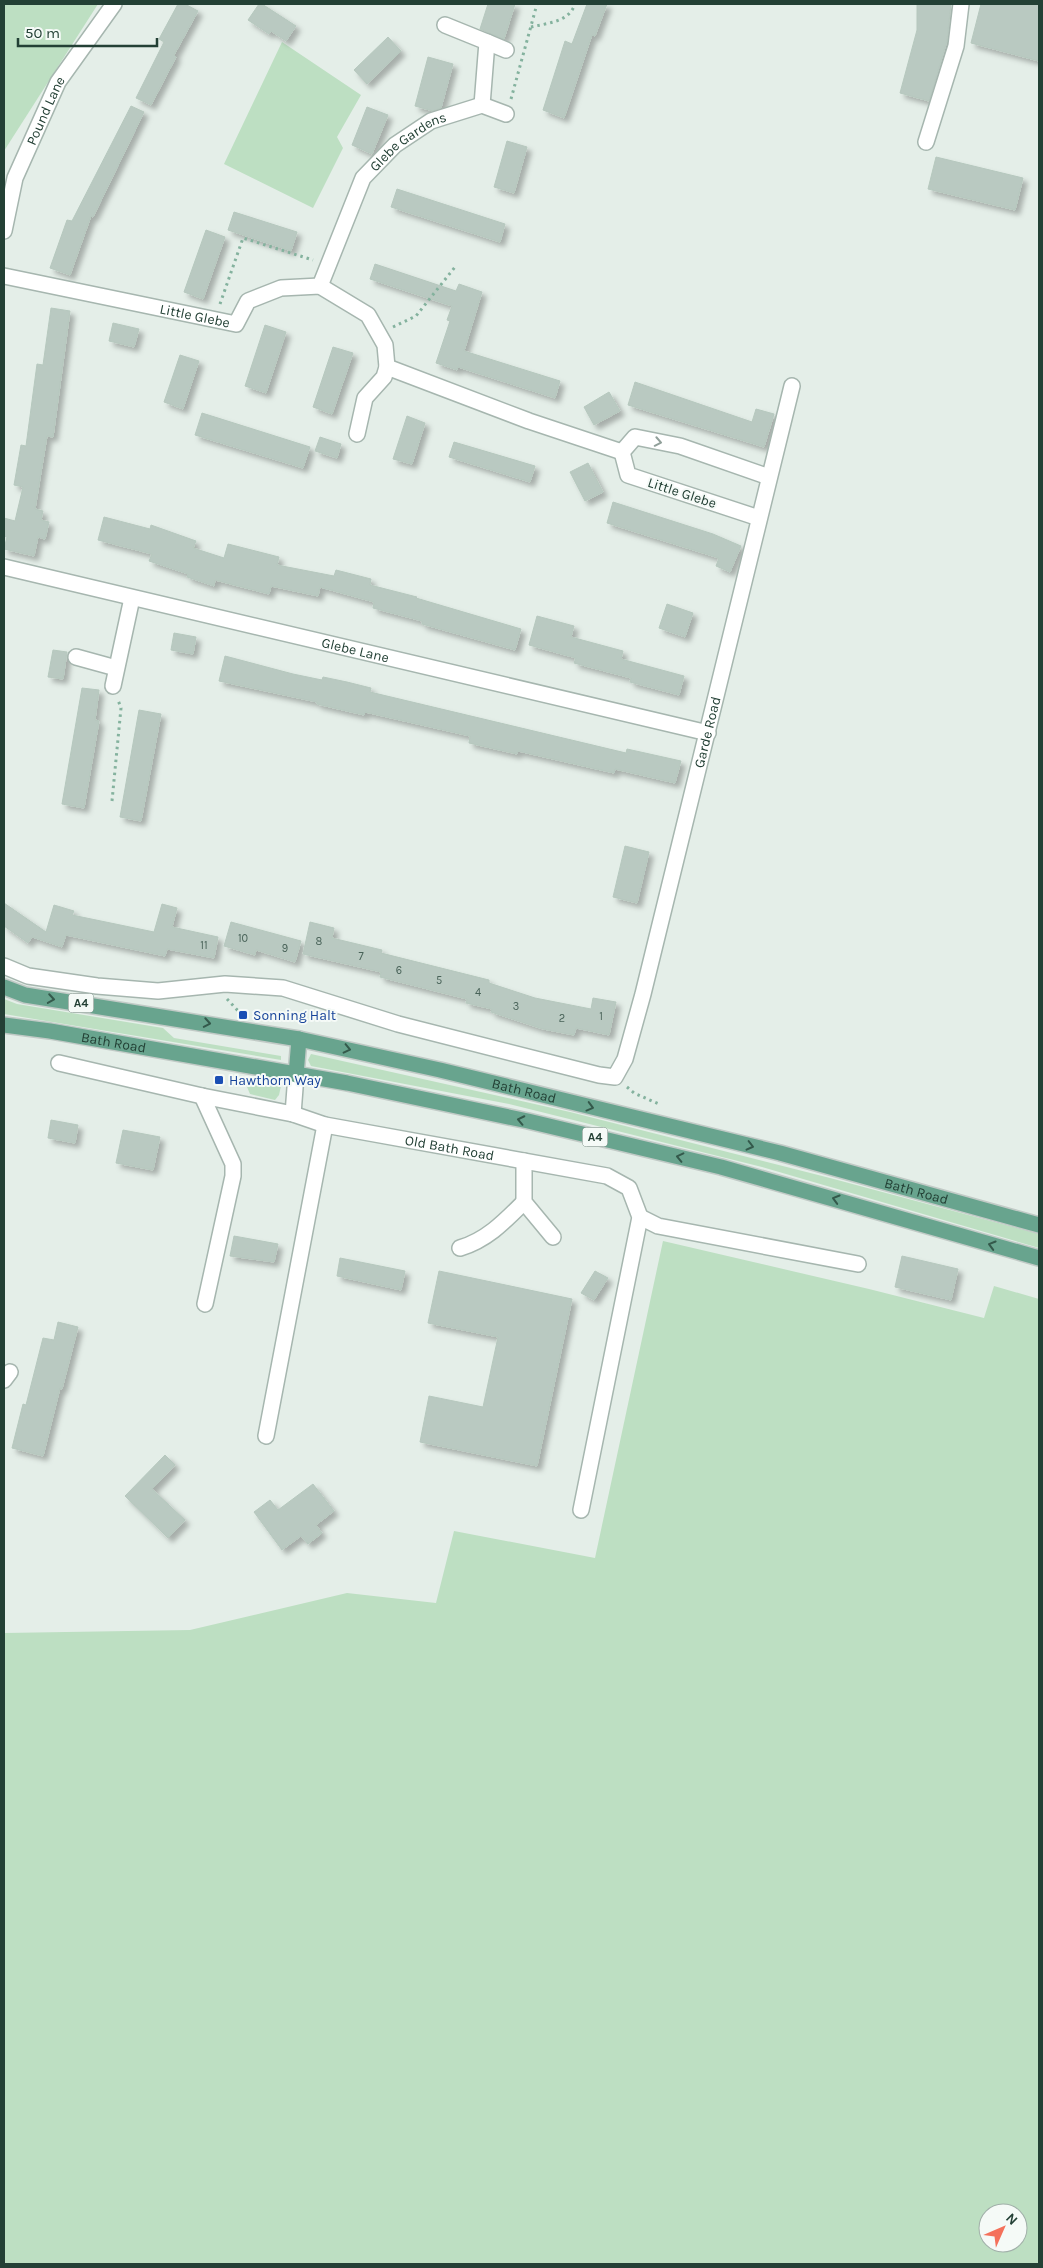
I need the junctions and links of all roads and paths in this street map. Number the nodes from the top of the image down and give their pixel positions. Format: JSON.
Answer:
{"nodes":[{"id":1,"x":114,"y":4,"type":"edge"},
{"id":2,"x":575,"y":4,"type":"edge"},
{"id":3,"x":961,"y":4,"type":"edge"},
{"id":4,"x":445,"y":25,"type":"dead end"},
{"id":5,"x":531,"y":27,"type":"dead end"},
{"id":6,"x":487,"y":42,"type":"junction"},
{"id":7,"x":506,"y":50,"type":"dead end"},
{"id":8,"x":482,"y":105,"type":"junction"},
{"id":9,"x":506,"y":114,"type":"dead end"},
{"id":10,"x":926,"y":142,"type":"dead end"},
{"id":11,"x":9,"y":176,"type":"edge"},
{"id":12,"x":4,"y":231,"type":"edge"},
{"id":13,"x":329,"y":264,"type":"junction"},
{"id":14,"x":455,"y":266,"type":"dead end"},
{"id":15,"x":4,"y":276,"type":"edge"},
{"id":16,"x":320,"y":286,"type":"junction"},
{"id":17,"x":214,"y":319,"type":"junction"},
{"id":18,"x":379,"y":334,"type":"junction"},
{"id":19,"x":387,"y":366,"type":"junction"},
{"id":20,"x":792,"y":386,"type":"dead end"},
{"id":21,"x":357,"y":434,"type":"dead end"},
{"id":22,"x":622,"y":452,"type":"junction"},
{"id":23,"x":769,"y":477,"type":"junction"},
{"id":24,"x":759,"y":518,"type":"junction"},
{"id":25,"x":4,"y":568,"type":"edge"},
{"id":26,"x":132,"y":598,"type":"junction"},
{"id":27,"x":76,"y":657,"type":"dead end"},
{"id":28,"x":116,"y":668,"type":"junction"},
{"id":29,"x":113,"y":686,"type":"joint"},
{"id":30,"x":708,"y":733,"type":"junction"},
{"id":31,"x":112,"y":801,"type":"dead end"},
{"id":32,"x":4,"y":966,"type":"edge"},
{"id":33,"x":4,"y":988,"type":"edge"},
{"id":34,"x":4,"y":1025,"type":"edge"},
{"id":35,"x":300,"y":1039,"type":"junction"},
{"id":36,"x":59,"y":1063,"type":"dead end"},
{"id":37,"x":296,"y":1074,"type":"junction"},
{"id":38,"x":202,"y":1096,"type":"junction"},
{"id":39,"x":293,"y":1114,"type":"junction"},
{"id":40,"x":325,"y":1125,"type":"junction"},
{"id":41,"x":524,"y":1161,"type":"junction"},
{"id":42,"x":524,"y":1202,"type":"junction"},
{"id":43,"x":640,"y":1217,"type":"junction"},
{"id":44,"x":1039,"y":1225,"type":"edge"},
{"id":45,"x":553,"y":1237,"type":"dead end"},
{"id":46,"x":460,"y":1248,"type":"dead end"},
{"id":47,"x":1039,"y":1258,"type":"edge"},
{"id":48,"x":858,"y":1264,"type":"dead end"},
{"id":49,"x":205,"y":1304,"type":"dead end"},
{"id":50,"x":266,"y":1436,"type":"dead end"},
{"id":51,"x":581,"y":1510,"type":"dead end"}],
"edges":[{"from":1,"to":11,"type":"street","name":"Pound Lane"},
{"from":2,"to":5,"type":"path"},
{"from":3,"to":10,"type":"street"},
{"from":4,"to":6,"type":"street"},
{"from":6,"to":7,"type":"street"},
{"from":6,"to":8,"type":"street"},
{"from":8,"to":9,"type":"street"},
{"from":8,"to":13,"type":"street","name":"Glebe Gardens"},
{"from":11,"to":12,"type":"street","name":"Pound Lane"},
{"from":13,"to":16,"type":"street","name":"Glebe Gardens"},
{"from":13,"to":17,"type":"path"},
{"from":14,"to":18,"type":"path"},
{"from":15,"to":17,"type":"street","name":"Little Glebe"},
{"from":16,"to":17,"type":"street","name":"Little Glebe"},
{"from":16,"to":18,"type":"street"},
{"from":18,"to":19,"type":"street"},
{"from":19,"to":21,"type":"street"},
{"from":19,"to":22,"type":"street"},
{"from":20,"to":23,"type":"street","name":"Garde Road"},
{"from":22,"to":23,"type":"street","one_way":true},
{"from":22,"to":24,"type":"street","name":"Little Glebe"},
{"from":23,"to":24,"type":"street","name":"Garde Road"},
{"from":24,"to":30,"type":"street","name":"Garde Road"},
{"from":25,"to":26,"type":"street","name":"Glebe Lane"},
{"from":26,"to":28,"type":"street"},
{"from":26,"to":30,"type":"street","name":"Glebe Lane"},
{"from":27,"to":28,"type":"street"},
{"from":28,"to":29,"type":"street"},
{"from":29,"to":31,"type":"path"},
{"from":30,"to":32,"type":"street","name":"Garde Road"},
{"from":33,"to":35,"type":"main road","name":"Bath Road","number":"A4","one_way":true},
{"from":34,"to":37,"type":"main road","name":"Bath Road","number":"A4"},
{"from":35,"to":37,"type":"main road"},
{"from":35,"to":44,"type":"main road","name":"Bath Road","number":"A4","one_way":true},
{"from":36,"to":38,"type":"street","name":"Old Bath Road"},
{"from":37,"to":39,"type":"street"},
{"from":47,"to":37,"type":"main road","name":"Bath Road","number":"A4","one_way":true},
{"from":38,"to":39,"type":"street","name":"Old Bath Road"},
{"from":38,"to":49,"type":"street"},
{"from":39,"to":40,"type":"street","name":"Old Bath Road"},
{"from":40,"to":41,"type":"street","name":"Old Bath Road"},
{"from":40,"to":50,"type":"street"},
{"from":41,"to":42,"type":"street"},
{"from":41,"to":43,"type":"street","name":"Old Bath Road"},
{"from":42,"to":45,"type":"street"},
{"from":42,"to":46,"type":"street"},
{"from":43,"to":48,"type":"street"},
{"from":43,"to":51,"type":"street"}]}
